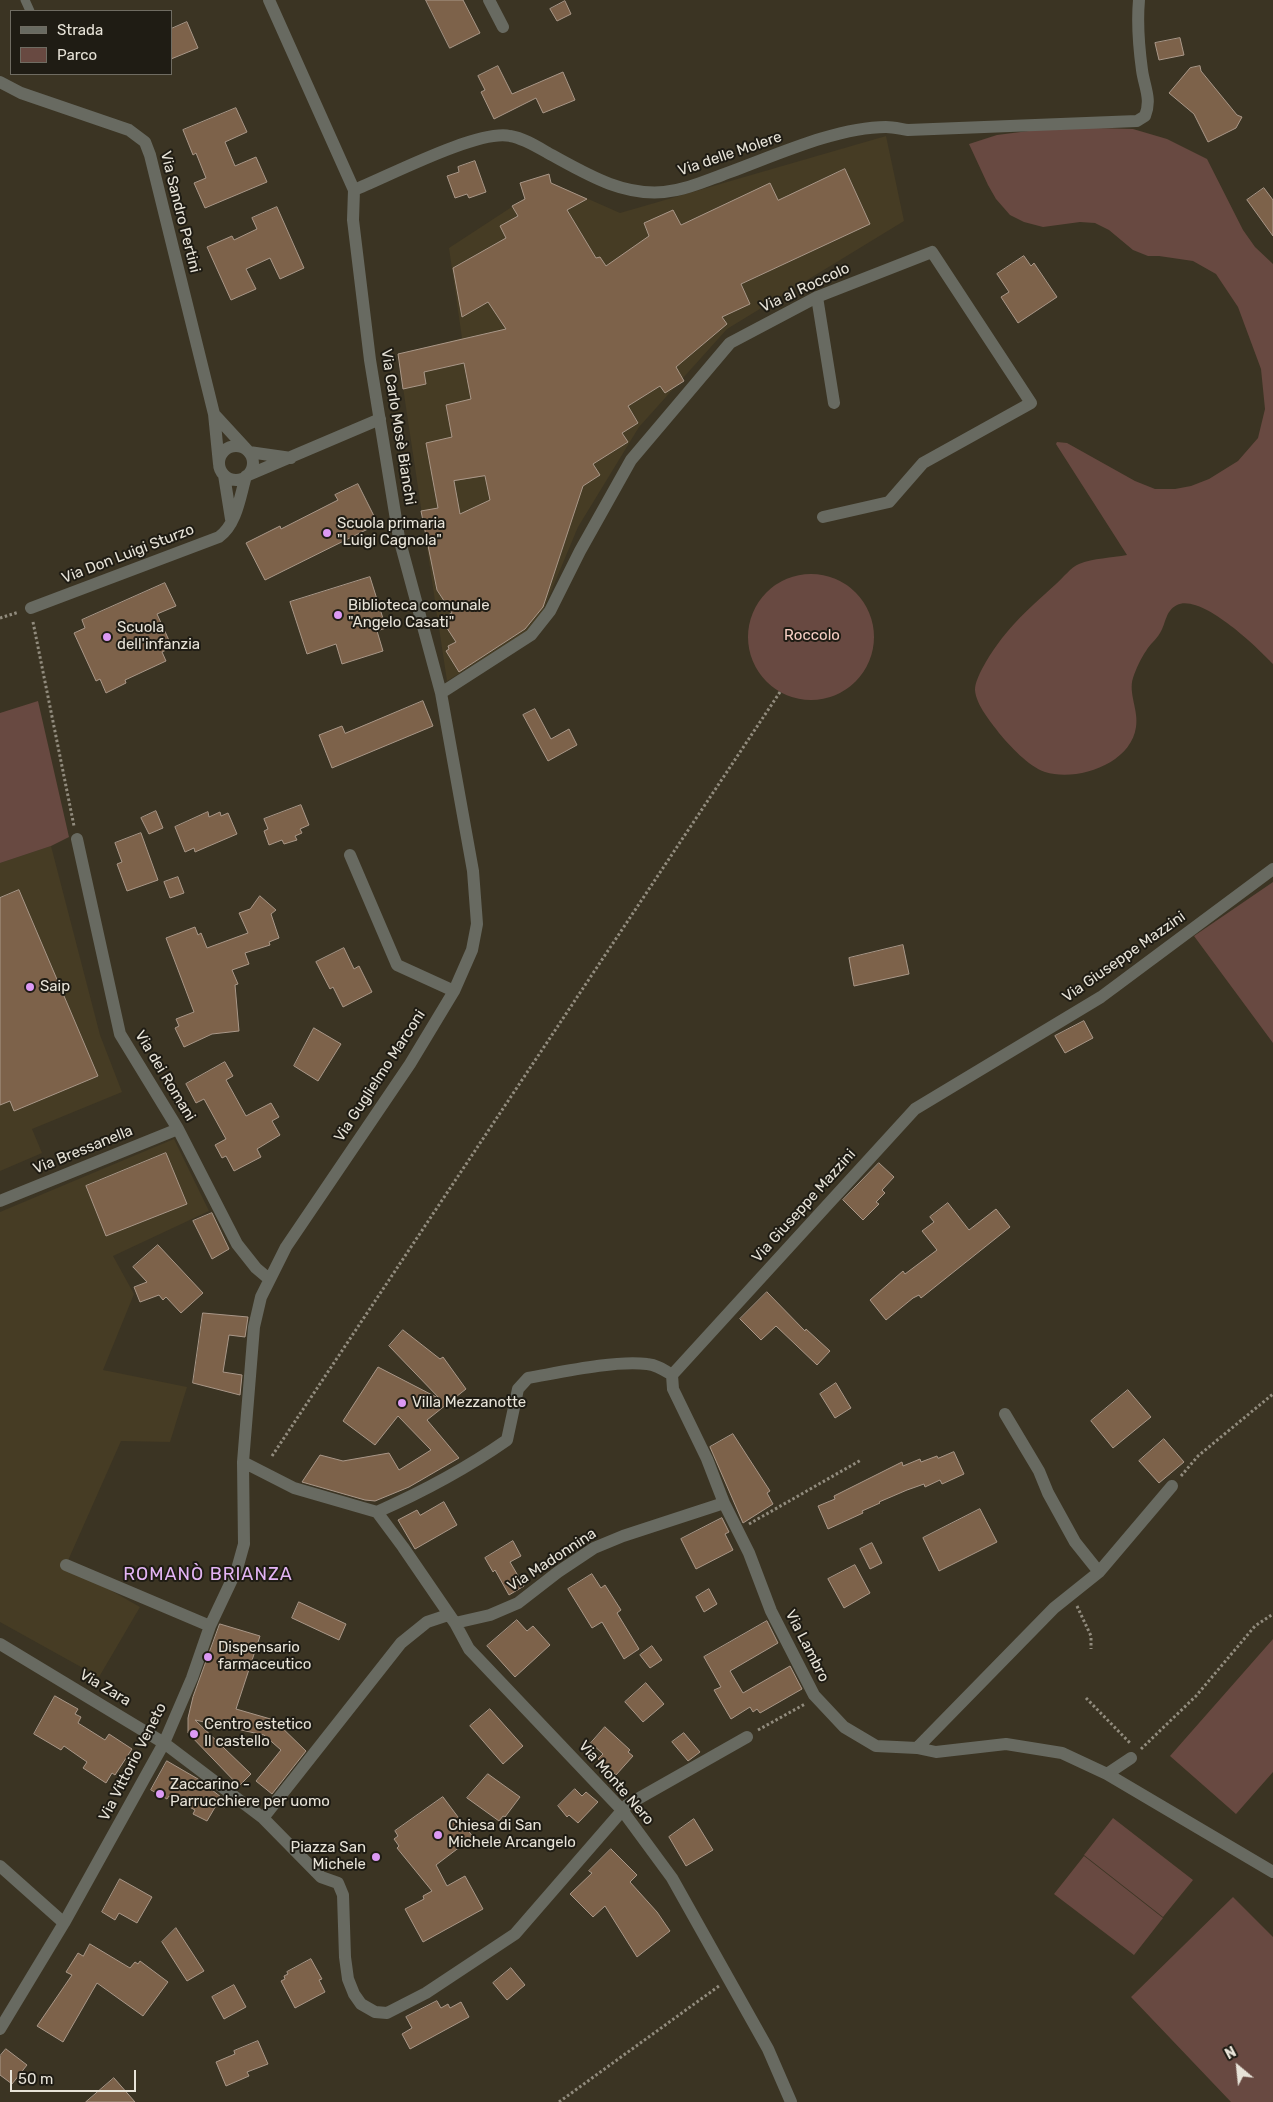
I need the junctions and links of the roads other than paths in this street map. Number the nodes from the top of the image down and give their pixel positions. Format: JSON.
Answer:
{"nodes":[{"id":1,"x":269,"y":0,"type":"edge"},
{"id":2,"x":489,"y":0,"type":"edge"},
{"id":3,"x":1139,"y":0,"type":"edge"},
{"id":4,"x":503,"y":27,"type":"dead end"},
{"id":5,"x":0,"y":82,"type":"edge"},
{"id":6,"x":354,"y":190,"type":"junction"},
{"id":7,"x":817,"y":297,"type":"junction"},
{"id":8,"x":834,"y":403,"type":"dead end"},
{"id":9,"x":214,"y":414,"type":"junction"},
{"id":10,"x":380,"y":419,"type":"junction"},
{"id":11,"x":249,"y":452,"type":"junction"},
{"id":12,"x":292,"y":458,"type":"junction"},
{"id":13,"x":221,"y":469,"type":"junction"},
{"id":14,"x":246,"y":476,"type":"junction"},
{"id":15,"x":824,"y":518,"type":"dead end"},
{"id":16,"x":232,"y":524,"type":"junction"},
{"id":17,"x":31,"y":608,"type":"road end"},
{"id":18,"x":441,"y":693,"type":"junction"},
{"id":19,"x":77,"y":839,"type":"road end"},
{"id":20,"x":350,"y":855,"type":"dead end"},
{"id":21,"x":1273,"y":868,"type":"edge"},
{"id":22,"x":454,"y":991,"type":"junction"},
{"id":23,"x":178,"y":1129,"type":"junction"},
{"id":24,"x":0,"y":1201,"type":"edge"},
{"id":25,"x":269,"y":1279,"type":"junction"},
{"id":26,"x":672,"y":1375,"type":"junction"},
{"id":27,"x":1005,"y":1414,"type":"dead end"},
{"id":28,"x":243,"y":1462,"type":"junction"},
{"id":29,"x":1172,"y":1486,"type":"road end"},
{"id":30,"x":724,"y":1503,"type":"junction"},
{"id":31,"x":377,"y":1512,"type":"junction"},
{"id":32,"x":66,"y":1565,"type":"dead end"},
{"id":33,"x":1099,"y":1572,"type":"junction"},
{"id":34,"x":452,"y":1619,"type":"junction"},
{"id":35,"x":210,"y":1626,"type":"junction"},
{"id":36,"x":0,"y":1644,"type":"edge"},
{"id":37,"x":747,"y":1737,"type":"road end"},
{"id":38,"x":164,"y":1743,"type":"junction"},
{"id":39,"x":917,"y":1748,"type":"junction"},
{"id":40,"x":1135,"y":1755,"type":"road end"},
{"id":41,"x":1106,"y":1774,"type":"junction"},
{"id":42,"x":622,"y":1810,"type":"junction"},
{"id":43,"x":263,"y":1818,"type":"junction"},
{"id":44,"x":0,"y":1866,"type":"edge"},
{"id":45,"x":1273,"y":1872,"type":"edge"},
{"id":46,"x":64,"y":1924,"type":"junction"},
{"id":47,"x":0,"y":2029,"type":"edge"},
{"id":48,"x":792,"y":2102,"type":"edge"}],
"edges":[{"from":1,"to":6,"type":"street"},
{"from":2,"to":4,"type":"street"},
{"from":3,"to":6,"type":"street","name":"Via delle Molere"},
{"from":5,"to":9,"type":"street","name":"Via Sandro Pertini"},
{"from":6,"to":10,"type":"street","name":"Via Carlo Mosè Bianchi"},
{"from":7,"to":8,"type":"street"},
{"from":7,"to":15,"type":"street","name":"Via al Roccolo"},
{"from":7,"to":18,"type":"street","name":"Via al Roccolo"},
{"from":9,"to":11,"type":"street"},
{"from":9,"to":13,"type":"street","name":"Via Sandro Pertini"},
{"from":10,"to":12,"type":"street"},
{"from":10,"to":18,"type":"street","name":"Via Carlo Mosè Bianchi"},
{"from":11,"to":12,"type":"street"},
{"from":11,"to":13,"type":"street"},
{"from":11,"to":14,"type":"street"},
{"from":12,"to":14,"type":"street"},
{"from":13,"to":14,"type":"street"},
{"from":13,"to":16,"type":"street","name":"Via Sandro Pertini"},
{"from":14,"to":16,"type":"street"},
{"from":16,"to":17,"type":"street","name":"Via Don Luigi Sturzo"},
{"from":18,"to":22,"type":"street","name":"Via Guglielmo Marconi"},
{"from":19,"to":23,"type":"street","name":"Via dei Romani"},
{"from":20,"to":22,"type":"street"},
{"from":21,"to":26,"type":"street","name":"Via Giuseppe Mazzini"},
{"from":22,"to":25,"type":"street","name":"Via Guglielmo Marconi"},
{"from":23,"to":24,"type":"street","name":"Via Bressanella"},
{"from":23,"to":25,"type":"street","name":"Via dei Romani"},
{"from":25,"to":28,"type":"street","name":"Via Guglielmo Marconi"},
{"from":26,"to":30,"type":"street","name":"Via Lambro"},
{"from":26,"to":31,"type":"street"},
{"from":27,"to":33,"type":"street"},
{"from":28,"to":31,"type":"street"},
{"from":28,"to":35,"type":"street","name":"Via Vittorio Veneto"},
{"from":29,"to":33,"type":"street"},
{"from":30,"to":34,"type":"street","name":"Via Madonnina"},
{"from":30,"to":39,"type":"street","name":"Via Lambro"},
{"from":31,"to":34,"type":"street","name":"Via Monte Nero"},
{"from":32,"to":35,"type":"street"},
{"from":33,"to":39,"type":"street"},
{"from":34,"to":42,"type":"street","name":"Via Monte Nero"},
{"from":34,"to":43,"type":"street","name":"Via Madonnina"},
{"from":35,"to":38,"type":"street","name":"Via Vittorio Veneto"},
{"from":36,"to":38,"type":"street","name":"Via Zara"},
{"from":37,"to":42,"type":"street"},
{"from":38,"to":43,"type":"street","name":"Via Zara"},
{"from":38,"to":46,"type":"street","name":"Via Vittorio Veneto"},
{"from":39,"to":41,"type":"street","name":"Via Lambro"},
{"from":40,"to":41,"type":"street"},
{"from":41,"to":45,"type":"street","name":"Via Lambro"},
{"from":42,"to":43,"type":"street","name":"Via Zara"},
{"from":42,"to":48,"type":"street","name":"Via Monte Nero"},
{"from":44,"to":46,"type":"street"},
{"from":46,"to":47,"type":"street","name":"Via Vittorio Veneto"}]}
